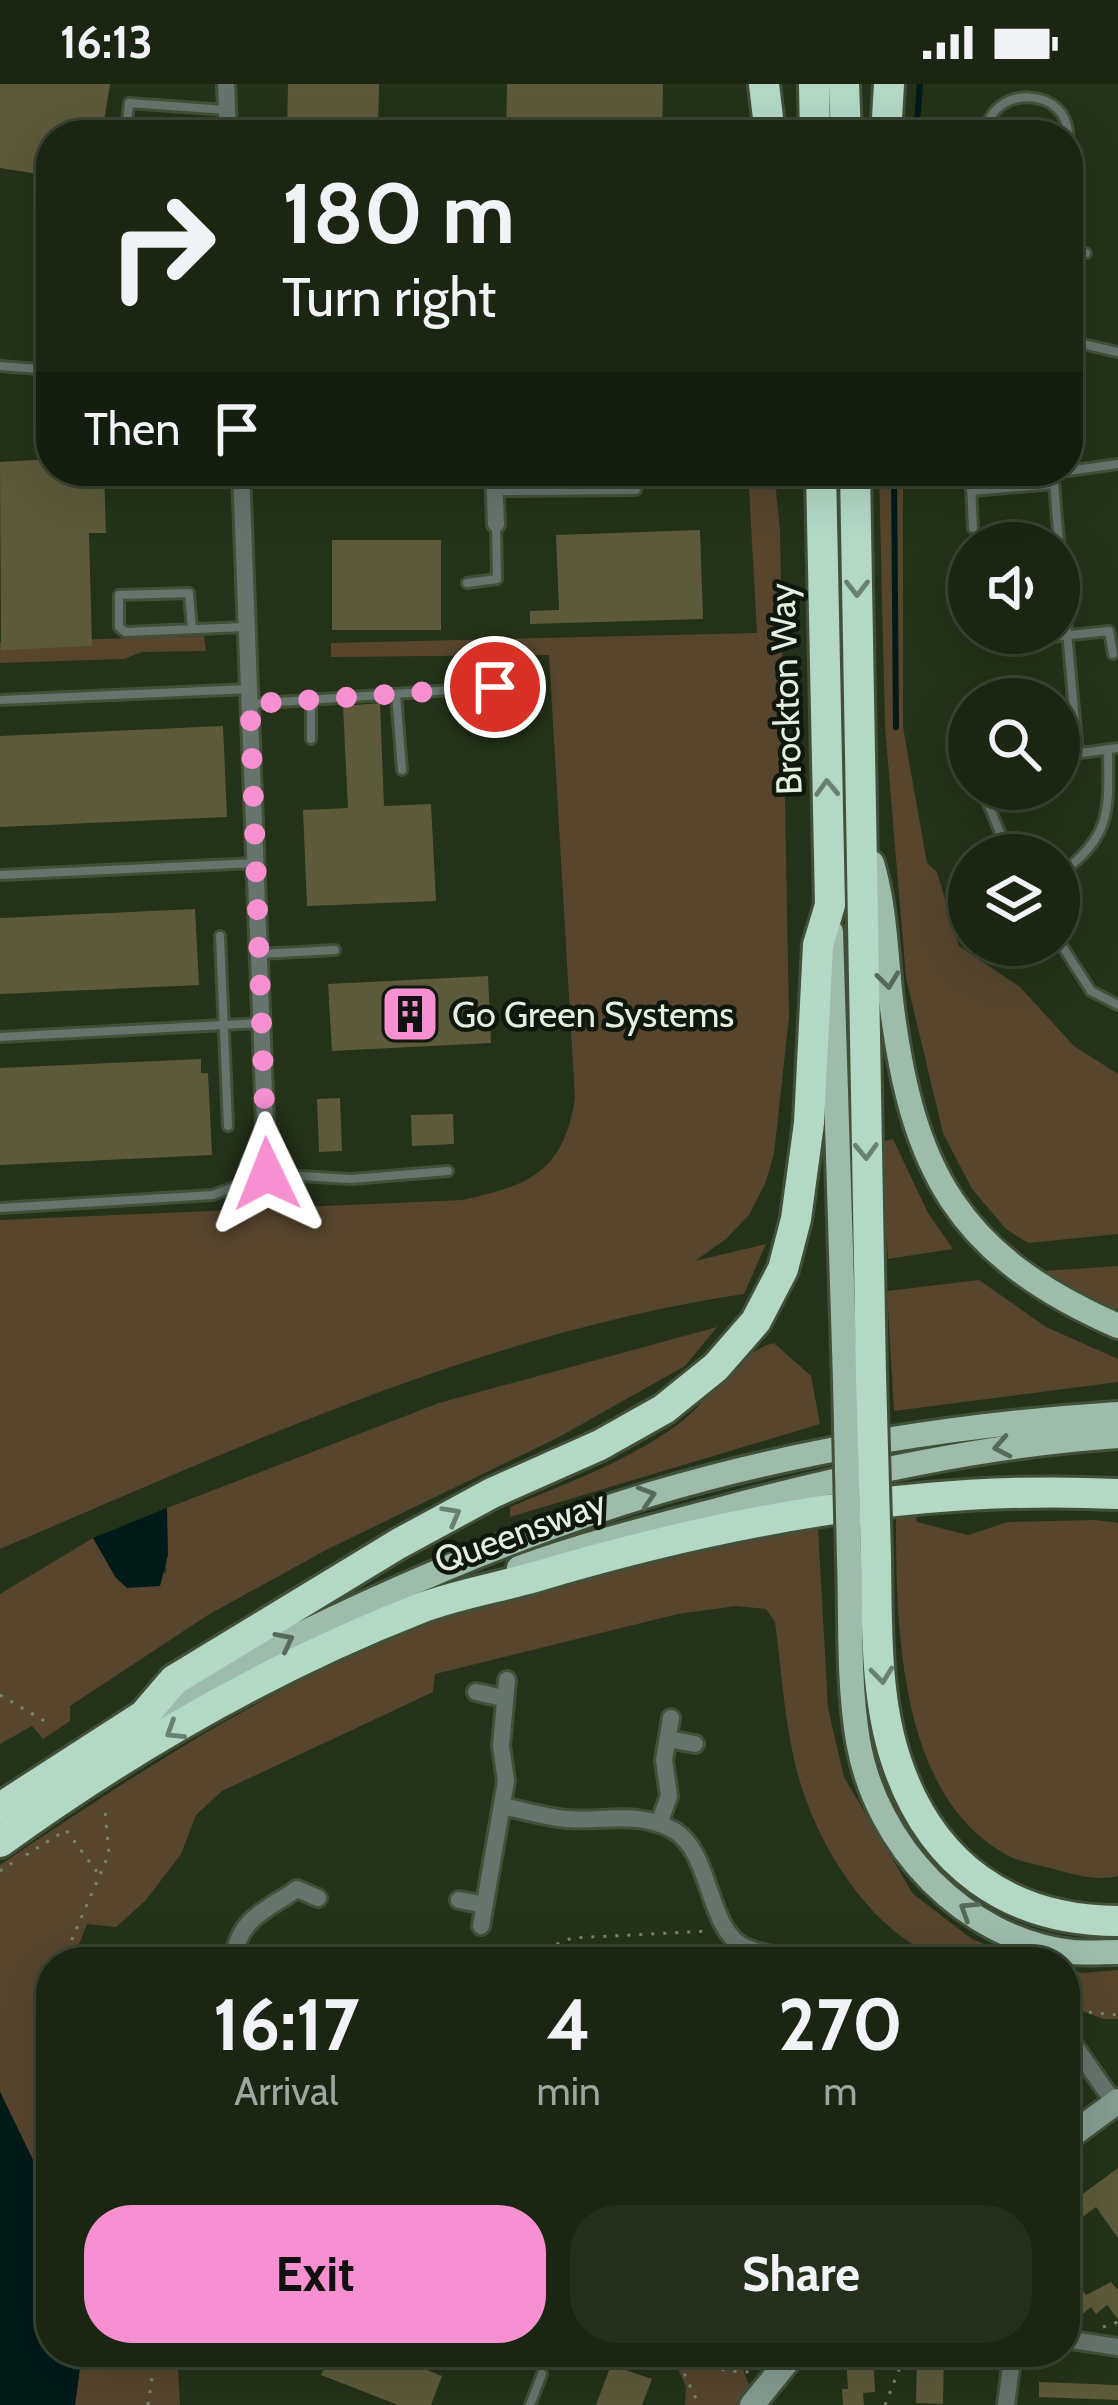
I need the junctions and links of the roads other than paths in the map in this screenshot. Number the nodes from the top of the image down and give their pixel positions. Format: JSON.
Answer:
{"nodes":[{"id":1,"x":226,"y":84,"type":"edge"},
{"id":2,"x":764,"y":84,"type":"edge"},
{"id":3,"x":814,"y":84,"type":"edge"},
{"id":4,"x":844,"y":84,"type":"edge"},
{"id":5,"x":889,"y":84,"type":"edge"},
{"id":6,"x":227,"y":110,"type":"junction"},
{"id":7,"x":127,"y":120,"type":"edge"},
{"id":8,"x":227,"y":120,"type":"edge"},
{"id":9,"x":768,"y":120,"type":"edge"},
{"id":10,"x":815,"y":120,"type":"edge"},
{"id":11,"x":845,"y":120,"type":"edge"},
{"id":12,"x":887,"y":120,"type":"edge"},
{"id":13,"x":989,"y":120,"type":"edge"},
{"id":14,"x":1067,"y":120,"type":"edge"},
{"id":15,"x":1083,"y":252,"type":"edge"},
{"id":16,"x":1086,"y":253,"type":"dead end"},
{"id":17,"x":1083,"y":344,"type":"edge"},
{"id":18,"x":1117,"y":352,"type":"edge"},
{"id":19,"x":0,"y":366,"type":"edge"},
{"id":20,"x":36,"y":369,"type":"edge"},
{"id":21,"x":1118,"y":464,"type":"edge"},
{"id":22,"x":1083,"y":469,"type":"edge"},
{"id":23,"x":242,"y":486,"type":"edge"},
{"id":24,"x":495,"y":486,"type":"edge"},
{"id":25,"x":807,"y":486,"type":"edge"},
{"id":26,"x":821,"y":486,"type":"edge"},
{"id":27,"x":858,"y":486,"type":"edge"},
{"id":28,"x":1012,"y":486,"type":"edge"},
{"id":29,"x":1054,"y":486,"type":"edge"},
{"id":30,"x":636,"y":490,"type":"dead end"},
{"id":31,"x":495,"y":491,"type":"junction"},
{"id":32,"x":973,"y":522,"type":"edge"},
{"id":33,"x":1057,"y":522,"type":"edge"},
{"id":34,"x":496,"y":524,"type":"joint"},
{"id":35,"x":820,"y":580,"type":"junction"},
{"id":36,"x":467,"y":583,"type":"dead end"},
{"id":37,"x":247,"y":627,"type":"junction"},
{"id":38,"x":192,"y":629,"type":"junction"},
{"id":39,"x":1080,"y":634,"type":"edge"},
{"id":40,"x":1113,"y":654,"type":"dead end"},
{"id":41,"x":495,"y":687,"type":"dead end"},
{"id":42,"x":395,"y":694,"type":"junction"},
{"id":43,"x":249,"y":697,"type":"junction"},
{"id":44,"x":0,"y":700,"type":"edge"},
{"id":45,"x":311,"y":702,"type":"junction"},
{"id":46,"x":311,"y":739,"type":"dead end"},
{"id":47,"x":1113,"y":750,"type":"edge"},
{"id":48,"x":1080,"y":754,"type":"edge"},
{"id":49,"x":402,"y":770,"type":"dead end"},
{"id":50,"x":1106,"y":818,"type":"junction"},
{"id":51,"x":1118,"y":820,"type":"edge"},
{"id":52,"x":860,"y":824,"type":"junction"},
{"id":53,"x":1080,"y":859,"type":"edge"},
{"id":54,"x":255,"y":863,"type":"junction"},
{"id":55,"x":0,"y":875,"type":"edge"},
{"id":56,"x":830,"y":904,"type":"junction"},
{"id":57,"x":220,"y":936,"type":"dead end"},
{"id":58,"x":335,"y":950,"type":"dead end"},
{"id":59,"x":259,"y":955,"type":"junction"},
{"id":60,"x":1075,"y":966,"type":"edge"},
{"id":61,"x":1118,"y":1005,"type":"edge"},
{"id":62,"x":261,"y":1023,"type":"junction"},
{"id":63,"x":224,"y":1025,"type":"junction"},
{"id":64,"x":0,"y":1037,"type":"edge"},
{"id":65,"x":229,"y":1126,"type":"dead end"},
{"id":66,"x":266,"y":1150,"type":"joint"},
{"id":67,"x":448,"y":1171,"type":"dead end"},
{"id":68,"x":267,"y":1174,"type":"junction"},
{"id":69,"x":0,"y":1208,"type":"edge"},
{"id":70,"x":855,"y":1250,"type":"junction"},
{"id":71,"x":1118,"y":1326,"type":"edge"},
{"id":72,"x":1118,"y":1414,"type":"edge"},
{"id":73,"x":1118,"y":1436,"type":"edge"},
{"id":74,"x":1118,"y":1494,"type":"edge"},
{"id":75,"x":863,"y":1558,"type":"junction"},
{"id":76,"x":469,"y":1591,"type":"junction"},
{"id":77,"x":476,"y":1692,"type":"dead end"},
{"id":78,"x":144,"y":1715,"type":"junction"},
{"id":79,"x":671,"y":1718,"type":"dead end"},
{"id":80,"x":668,"y":1739,"type":"junction"},
{"id":81,"x":695,"y":1744,"type":"dead end"},
{"id":82,"x":502,"y":1806,"type":"junction"},
{"id":83,"x":0,"y":1808,"type":"edge"},
{"id":84,"x":659,"y":1824,"type":"junction"},
{"id":85,"x":0,"y":1842,"type":"edge"},
{"id":86,"x":297,"y":1867,"type":"dead end"},
{"id":87,"x":297,"y":1889,"type":"junction"},
{"id":88,"x":317,"y":1898,"type":"dead end"},
{"id":89,"x":459,"y":1900,"type":"dead end"},
{"id":90,"x":485,"y":1905,"type":"junction"},
{"id":91,"x":1118,"y":1921,"type":"edge"},
{"id":92,"x":482,"y":1926,"type":"dead end"},
{"id":93,"x":235,"y":1947,"type":"edge"},
{"id":94,"x":738,"y":1947,"type":"edge"},
{"id":95,"x":1053,"y":1947,"type":"edge"},
{"id":96,"x":1080,"y":1952,"type":"edge"},
{"id":97,"x":1118,"y":1952,"type":"edge"},
{"id":98,"x":1080,"y":2053,"type":"edge"},
{"id":99,"x":1116,"y":2102,"type":"edge"},
{"id":100,"x":1080,"y":2129,"type":"edge"},
{"id":101,"x":1080,"y":2342,"type":"edge"},
{"id":102,"x":1118,"y":2348,"type":"edge"},
{"id":103,"x":783,"y":2367,"type":"edge"},
{"id":104,"x":1011,"y":2367,"type":"edge"},
{"id":105,"x":542,"y":2374,"type":"dead end"},
{"id":106,"x":530,"y":2405,"type":"edge"},
{"id":107,"x":752,"y":2405,"type":"edge"},
{"id":108,"x":1006,"y":2405,"type":"edge"}],
"edges":[{"from":1,"to":6,"type":"street"},
{"from":2,"to":9,"type":"highway"},
{"from":3,"to":10,"type":"highway"},
{"from":4,"to":11,"type":"highway"},
{"from":5,"to":12,"type":"highway"},
{"from":6,"to":7,"type":"lane"},
{"from":6,"to":8,"type":"street"},
{"from":13,"to":14,"type":"lane"},
{"from":15,"to":16,"type":"lane"},
{"from":17,"to":18,"type":"lane"},
{"from":19,"to":20,"type":"lane"},
{"from":21,"to":22,"type":"lane"},
{"from":23,"to":37,"type":"street"},
{"from":24,"to":31,"type":"street"},
{"from":25,"to":35,"type":"highway"},
{"from":26,"to":35,"type":"highway","name":"Brockton Way"},
{"from":27,"to":52,"type":"highway","name":"Brockton Way","one_way":true},
{"from":28,"to":32,"type":"lane"},
{"from":29,"to":33,"type":"lane"},
{"from":30,"to":31,"type":"lane"},
{"from":31,"to":34,"type":"street"},
{"from":34,"to":36,"type":"lane"},
{"from":56,"to":35,"type":"highway","name":"Brockton Way","one_way":true},
{"from":37,"to":38,"type":"lane"},
{"from":37,"to":43,"type":"street"},
{"from":38,"to":38,"type":"lane"},
{"from":39,"to":40,"type":"lane"},
{"from":41,"to":42,"type":"lane"},
{"from":42,"to":45,"type":"lane"},
{"from":42,"to":49,"type":"lane"},
{"from":43,"to":44,"type":"lane"},
{"from":43,"to":45,"type":"lane"},
{"from":43,"to":54,"type":"street"},
{"from":45,"to":46,"type":"lane"},
{"from":47,"to":48,"type":"lane"},
{"from":47,"to":50,"type":"lane"},
{"from":50,"to":51,"type":"lane"},
{"from":50,"to":53,"type":"lane"},
{"from":52,"to":70,"type":"highway","name":"Brockton Way","one_way":true},
{"from":52,"to":71,"type":"main road","one_way":true},
{"from":54,"to":55,"type":"lane"},
{"from":54,"to":59,"type":"street"},
{"from":56,"to":70,"type":"main road"},
{"from":78,"to":56,"type":"highway","name":"Brockton Way","one_way":true},
{"from":57,"to":63,"type":"lane"},
{"from":58,"to":59,"type":"lane"},
{"from":59,"to":62,"type":"street"},
{"from":60,"to":61,"type":"lane"},
{"from":62,"to":63,"type":"lane"},
{"from":62,"to":66,"type":"street"},
{"from":63,"to":64,"type":"lane"},
{"from":63,"to":65,"type":"lane"},
{"from":66,"to":68,"type":"lane"},
{"from":67,"to":68,"type":"lane"},
{"from":68,"to":69,"type":"lane"},
{"from":70,"to":75,"type":"highway","name":"Brockton Way","bridge":true},
{"from":78,"to":72,"type":"main road","name":"Queensway","one_way":true},
{"from":73,"to":76,"type":"main road","name":"Queensway","one_way":true},
{"from":74,"to":76,"type":"highway"},
{"from":75,"to":91,"type":"highway","name":"Brockton Way","one_way":true},
{"from":95,"to":75,"type":"main road","one_way":true},
{"from":76,"to":85,"type":"highway","name":"Queensway","one_way":true},
{"from":77,"to":82,"type":"street"},
{"from":78,"to":83,"type":"highway","name":"Queensway"},
{"from":79,"to":80,"type":"street"},
{"from":80,"to":81,"type":"street"},
{"from":80,"to":84,"type":"street"},
{"from":82,"to":84,"type":"street"},
{"from":82,"to":90,"type":"street"},
{"from":84,"to":94,"type":"street"},
{"from":86,"to":87,"type":"street"},
{"from":87,"to":88,"type":"street"},
{"from":87,"to":93,"type":"street"},
{"from":89,"to":90,"type":"street"},
{"from":90,"to":92,"type":"street"},
{"from":97,"to":96,"type":"main road","one_way":true},
{"from":98,"to":99,"type":"street"},
{"from":99,"to":100,"type":"street"},
{"from":101,"to":102,"type":"street"},
{"from":103,"to":107,"type":"street"},
{"from":104,"to":108,"type":"street"},
{"from":105,"to":106,"type":"lane"}]}
